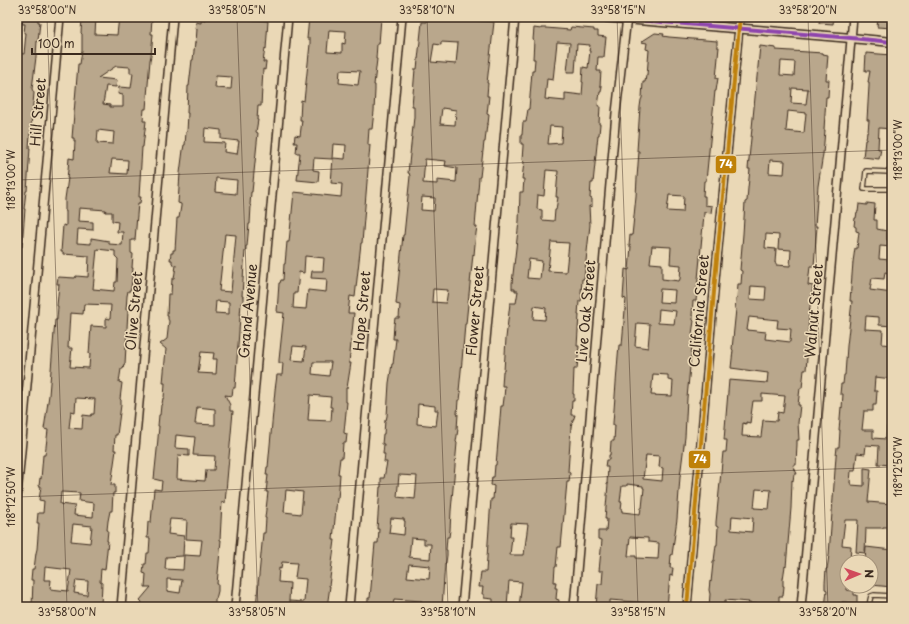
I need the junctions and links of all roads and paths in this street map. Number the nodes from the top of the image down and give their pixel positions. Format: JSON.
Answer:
{"nodes":[{"id":1,"x":60,"y":17,"type":"edge"},
{"id":2,"x":173,"y":17,"type":"edge"},
{"id":3,"x":288,"y":17,"type":"edge"},
{"id":4,"x":402,"y":17,"type":"edge"},
{"id":5,"x":515,"y":17,"type":"edge"},
{"id":6,"x":602,"y":17,"type":"edge"},
{"id":7,"x":740,"y":17,"type":"edge"},
{"id":8,"x":853,"y":17,"type":"edge"},
{"id":9,"x":627,"y":18,"type":"edge"},
{"id":10,"x":739,"y":29,"type":"junction"},
{"id":11,"x":851,"y":38,"type":"junction"},
{"id":12,"x":892,"y":42,"type":"edge"},
{"id":13,"x":892,"y":174,"type":"edge"},
{"id":14,"x":892,"y":188,"type":"edge"},
{"id":15,"x":17,"y":496,"type":"edge"},
{"id":16,"x":892,"y":596,"type":"edge"},
{"id":17,"x":121,"y":607,"type":"edge"},
{"id":18,"x":235,"y":607,"type":"edge"},
{"id":19,"x":348,"y":607,"type":"edge"},
{"id":20,"x":462,"y":607,"type":"edge"},
{"id":21,"x":574,"y":607,"type":"edge"},
{"id":22,"x":687,"y":607,"type":"edge"},
{"id":23,"x":801,"y":607,"type":"edge"},
{"id":24,"x":869,"y":607,"type":"edge"}],
"edges":[{"from":1,"to":15,"type":"street","name":"Hill Street"},
{"from":2,"to":17,"type":"street","name":"Olive Street"},
{"from":3,"to":18,"type":"street","name":"Grand Avenue"},
{"from":4,"to":19,"type":"street","name":"Hope Street"},
{"from":5,"to":20,"type":"street","name":"Flower Street"},
{"from":6,"to":9,"type":"street"},
{"from":7,"to":10,"type":"street","name":"California Street"},
{"from":8,"to":11,"type":"street","name":"Walnut Street"},
{"from":9,"to":10,"type":"street"},
{"from":9,"to":21,"type":"street","name":"Live Oak Street"},
{"from":10,"to":11,"type":"street"},
{"from":10,"to":22,"type":"street","name":"California Street"},
{"from":11,"to":12,"type":"street"},
{"from":11,"to":23,"type":"street","name":"Walnut Street"},
{"from":13,"to":14,"type":"lane"},
{"from":16,"to":24,"type":"lane"}]}
